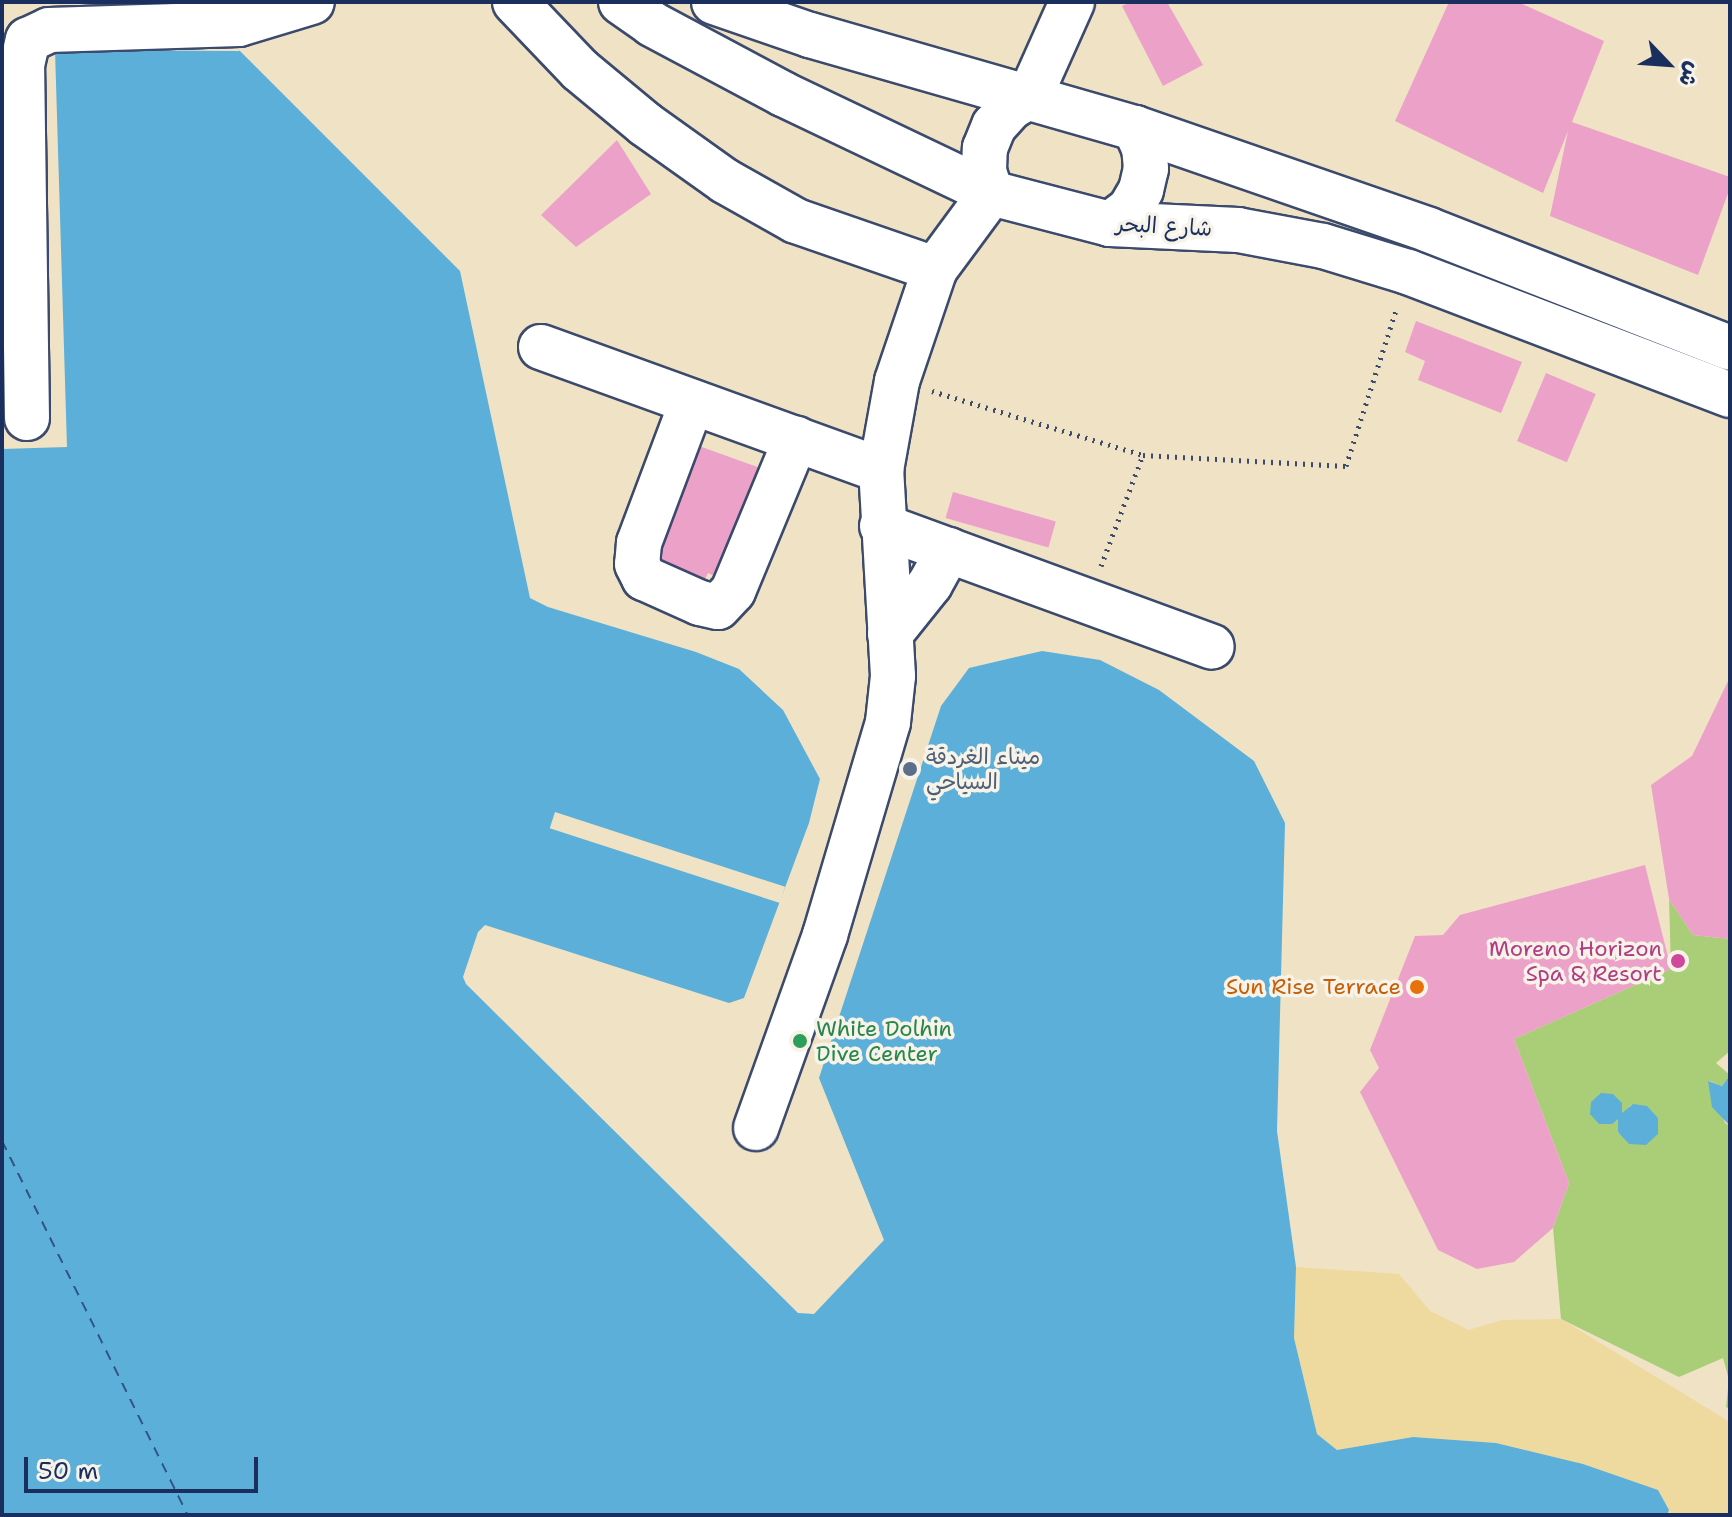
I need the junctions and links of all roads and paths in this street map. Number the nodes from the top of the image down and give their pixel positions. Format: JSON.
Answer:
{"nodes":[{"id":1,"x":312,"y":2,"type":"edge"},
{"id":2,"x":515,"y":2,"type":"edge"},
{"id":3,"x":621,"y":2,"type":"edge"},
{"id":4,"x":714,"y":2,"type":"edge"},
{"id":5,"x":1072,"y":2,"type":"edge"},
{"id":6,"x":1030,"y":96,"type":"junction"},
{"id":7,"x":1135,"y":128,"type":"junction"},
{"id":8,"x":991,"y":193,"type":"junction"},
{"id":9,"x":1110,"y":224,"type":"junction"},
{"id":10,"x":935,"y":269,"type":"junction"},
{"id":11,"x":1408,"y":272,"type":"junction"},
{"id":12,"x":541,"y":347,"type":"dead end"},
{"id":13,"x":1730,"y":348,"type":"edge"},
{"id":14,"x":897,"y":381,"type":"junction"},
{"id":15,"x":1730,"y":395,"type":"edge"},
{"id":16,"x":692,"y":402,"type":"junction"},
{"id":17,"x":27,"y":418,"type":"dead end"},
{"id":18,"x":796,"y":439,"type":"junction"},
{"id":19,"x":1143,"y":455,"type":"junction"},
{"id":20,"x":881,"y":470,"type":"junction"},
{"id":21,"x":882,"y":526,"type":"junction"},
{"id":22,"x":949,"y":550,"type":"junction"},
{"id":23,"x":1087,"y":601,"type":"junction"},
{"id":24,"x":890,"y":634,"type":"junction"},
{"id":25,"x":1212,"y":647,"type":"dead end"},
{"id":26,"x":756,"y":1128,"type":"dead end"}],
"edges":[{"from":1,"to":17,"type":"main road"},
{"from":2,"to":10,"type":"main road"},
{"from":3,"to":8,"type":"main road","name":"شارع البحر"},
{"from":4,"to":6,"type":"main road"},
{"from":5,"to":6,"type":"main road"},
{"from":6,"to":7,"type":"main road"},
{"from":6,"to":8,"type":"main road"},
{"from":7,"to":9,"type":"main road"},
{"from":7,"to":13,"type":"main road"},
{"from":8,"to":9,"type":"main road","name":"شارع البحر"},
{"from":8,"to":10,"type":"main road"},
{"from":9,"to":11,"type":"main road","name":"شارع البحر"},
{"from":10,"to":14,"type":"main road"},
{"from":11,"to":15,"type":"main road","name":"شارع البحر"},
{"from":11,"to":19,"type":"path"},
{"from":12,"to":16,"type":"main road"},
{"from":14,"to":19,"type":"path"},
{"from":14,"to":20,"type":"main road"},
{"from":16,"to":18,"type":"main road"},
{"from":16,"to":18,"type":"main road"},
{"from":18,"to":20,"type":"main road"},
{"from":19,"to":23,"type":"path"},
{"from":20,"to":21,"type":"main road"},
{"from":21,"to":22,"type":"main road"},
{"from":21,"to":24,"type":"main road"},
{"from":22,"to":23,"type":"main road"},
{"from":22,"to":24,"type":"main road"},
{"from":23,"to":25,"type":"main road"},
{"from":24,"to":26,"type":"main road"}]}
